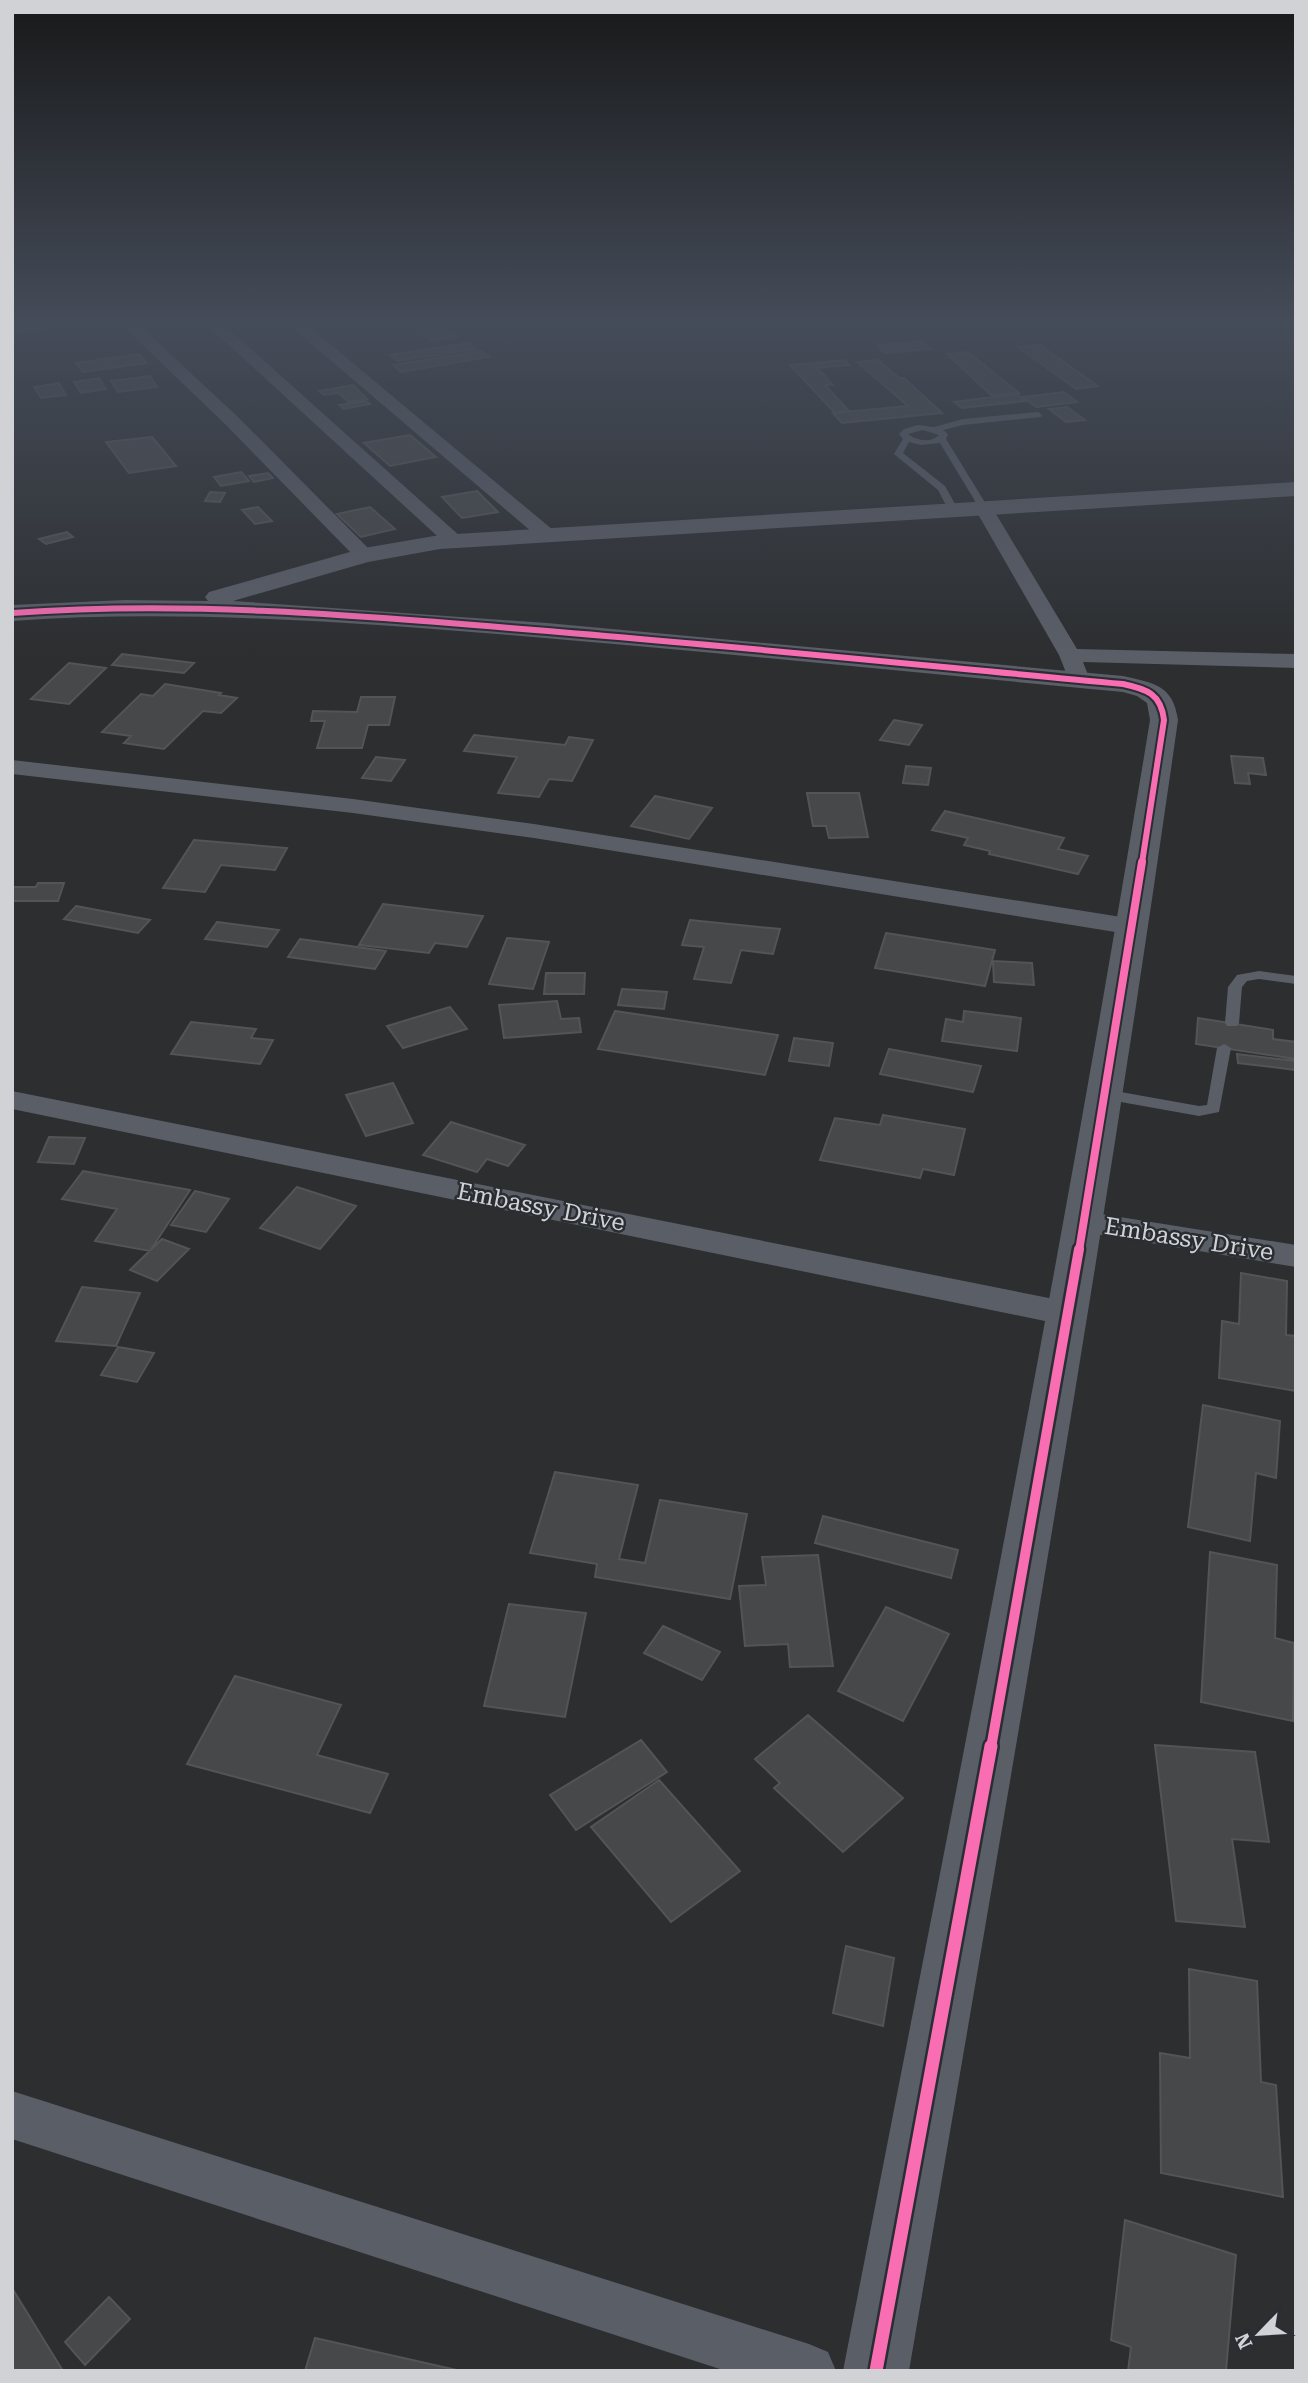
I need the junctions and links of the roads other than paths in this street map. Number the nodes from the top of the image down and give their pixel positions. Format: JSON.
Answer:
{"nodes":[{"id":1,"x":246,"y":435,"type":"edge"},
{"id":2,"x":337,"y":435,"type":"edge"},
{"id":3,"x":428,"y":435,"type":"edge"},
{"id":4,"x":904,"y":435,"type":"edge"},
{"id":5,"x":944,"y":435,"type":"edge"},
{"id":6,"x":907,"y":439,"type":"junction"},
{"id":7,"x":942,"y":439,"type":"junction"},
{"id":8,"x":1296,"y":488,"type":"edge"},
{"id":9,"x":984,"y":509,"type":"junction"},
{"id":10,"x":954,"y":511,"type":"junction"},
{"id":11,"x":545,"y":534,"type":"junction"},
{"id":12,"x":454,"y":541,"type":"junction"},
{"id":13,"x":364,"y":555,"type":"junction"},
{"id":14,"x":263,"y":599,"type":"junction"},
{"id":15,"x":12,"y":613,"type":"edge"},
{"id":16,"x":1296,"y":662,"type":"edge"},
{"id":17,"x":1074,"y":667,"type":"junction"},
{"id":18,"x":12,"y":768,"type":"edge"},
{"id":19,"x":1134,"y":927,"type":"junction"},
{"id":20,"x":1296,"y":980,"type":"edge"},
{"id":21,"x":1232,"y":1023,"type":"dead end"},
{"id":22,"x":1224,"y":1048,"type":"dead end"},
{"id":23,"x":1104,"y":1094,"type":"junction"},
{"id":24,"x":12,"y":1100,"type":"edge"},
{"id":25,"x":1082,"y":1222,"type":"junction"},
{"id":26,"x":1296,"y":1256,"type":"edge"},
{"id":27,"x":1069,"y":1314,"type":"junction"},
{"id":28,"x":12,"y":2115,"type":"edge"},
{"id":29,"x":809,"y":2371,"type":"edge"},
{"id":30,"x":876,"y":2371,"type":"edge"}],
"edges":[{"from":1,"to":13,"type":"street"},
{"from":2,"to":12,"type":"street"},
{"from":3,"to":11,"type":"street"},
{"from":4,"to":6,"type":"lane"},
{"from":5,"to":7,"type":"lane"},
{"from":6,"to":7,"type":"lane"},
{"from":6,"to":10,"type":"lane"},
{"from":7,"to":9,"type":"lane"},
{"from":8,"to":9,"type":"street"},
{"from":9,"to":10,"type":"street"},
{"from":9,"to":17,"type":"street"},
{"from":10,"to":11,"type":"street"},
{"from":11,"to":12,"type":"street"},
{"from":12,"to":13,"type":"street"},
{"from":13,"to":14,"type":"street"},
{"from":14,"to":15,"type":"street"},
{"from":14,"to":17,"type":"street"},
{"from":16,"to":17,"type":"street"},
{"from":17,"to":19,"type":"street"},
{"from":18,"to":19,"type":"street"},
{"from":19,"to":23,"type":"street"},
{"from":20,"to":21,"type":"lane"},
{"from":22,"to":23,"type":"lane"},
{"from":23,"to":25,"type":"street"},
{"from":24,"to":27,"type":"street","name":"Embassy Drive"},
{"from":25,"to":26,"type":"street","name":"Embassy Drive"},
{"from":25,"to":27,"type":"street"},
{"from":27,"to":30,"type":"street"},
{"from":28,"to":29,"type":"street"}]}
